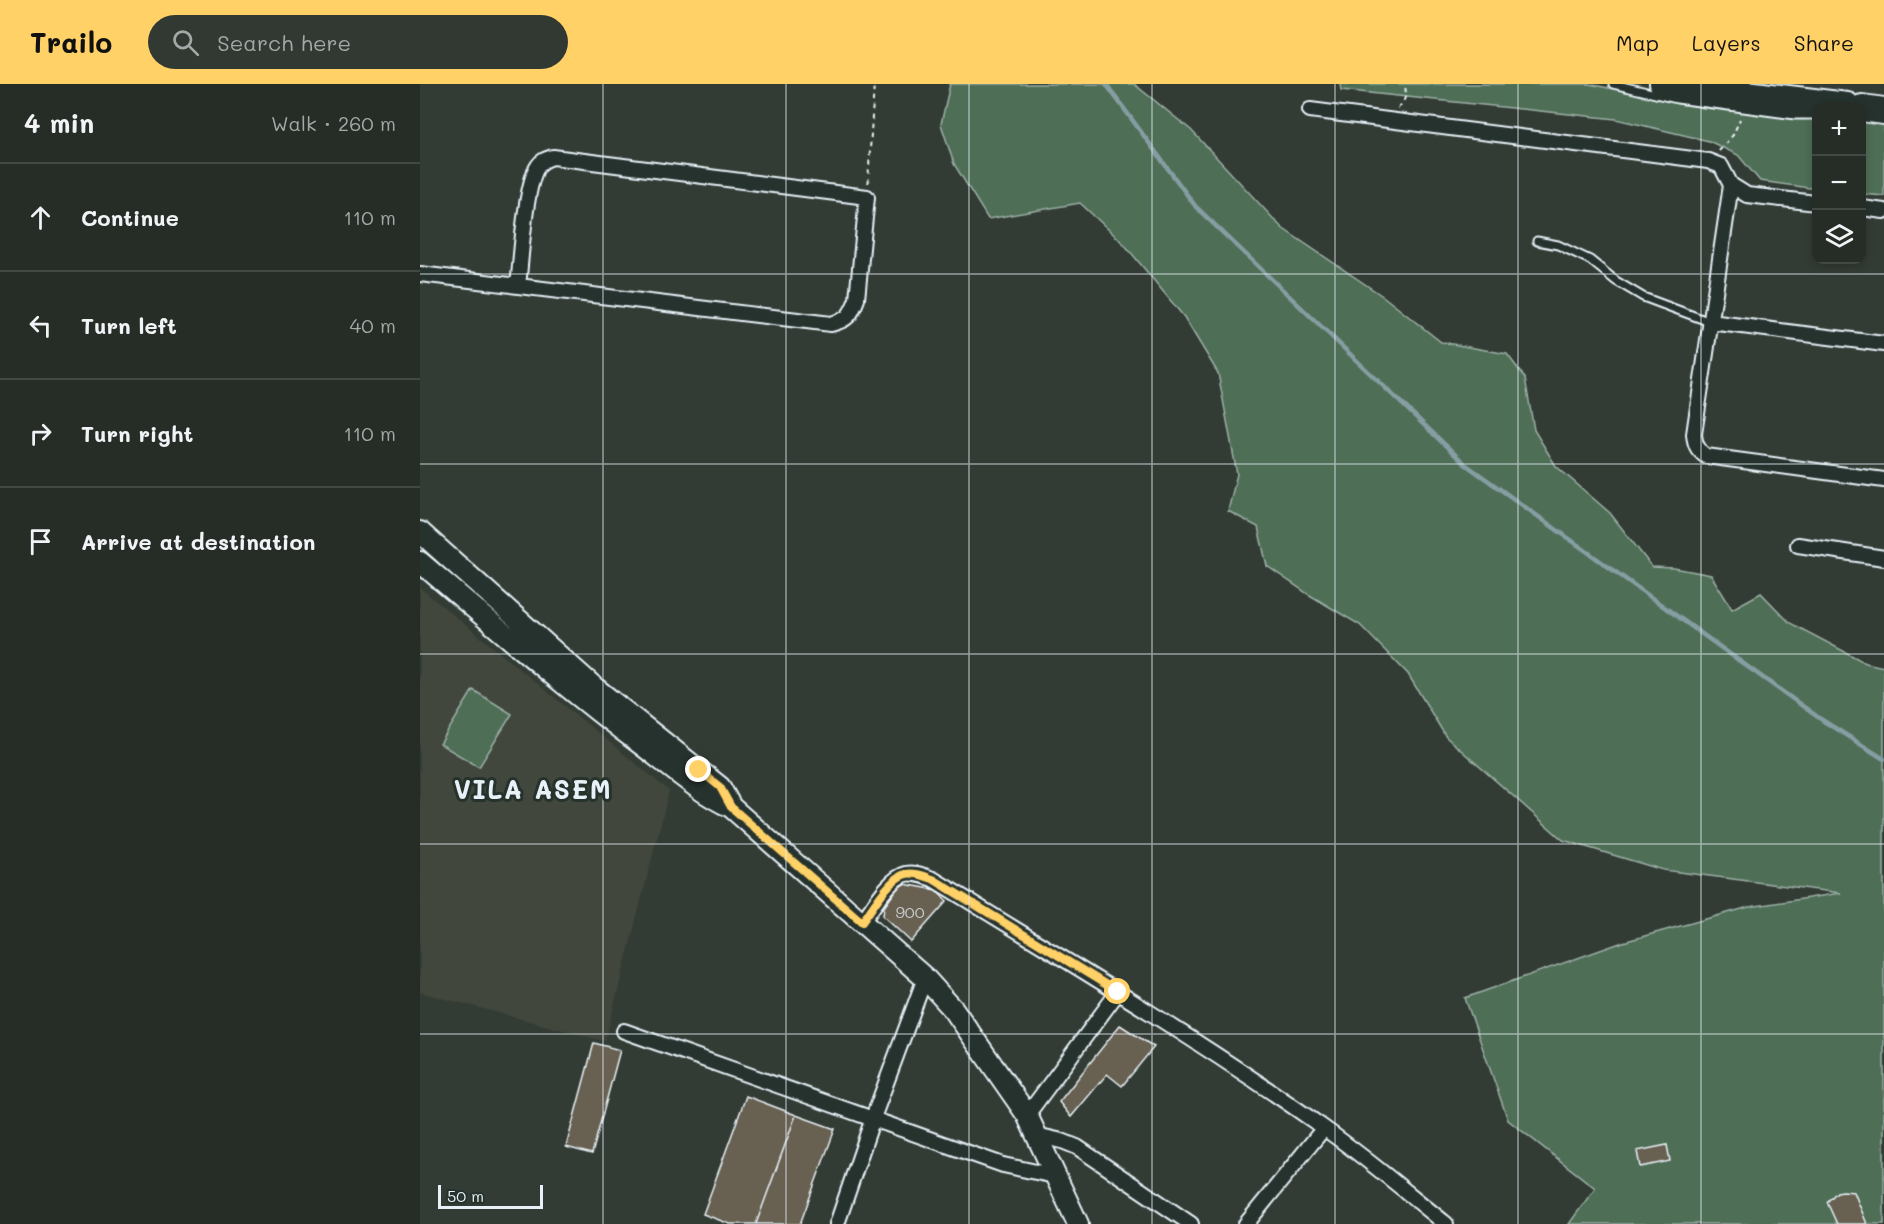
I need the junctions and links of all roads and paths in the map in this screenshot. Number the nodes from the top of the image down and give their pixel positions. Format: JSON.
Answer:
{"nodes":[{"id":1,"x":874,"y":84,"type":"edge"},
{"id":2,"x":1404,"y":84,"type":"edge"},
{"id":3,"x":1613,"y":84,"type":"edge"},
{"id":4,"x":1663,"y":84,"type":"edge"},
{"id":5,"x":1814,"y":102,"type":"edge"},
{"id":6,"x":1742,"y":108,"type":"junction"},
{"id":7,"x":1866,"y":109,"type":"edge"},
{"id":8,"x":1310,"y":110,"type":"dead end"},
{"id":9,"x":1884,"y":111,"type":"edge"},
{"id":10,"x":1812,"y":115,"type":"edge"},
{"id":11,"x":1388,"y":120,"type":"junction"},
{"id":12,"x":1708,"y":161,"type":"junction"},
{"id":13,"x":1731,"y":185,"type":"junction"},
{"id":14,"x":867,"y":197,"type":"junction"},
{"id":15,"x":1812,"y":203,"type":"edge"},
{"id":16,"x":1866,"y":209,"type":"edge"},
{"id":17,"x":1884,"y":211,"type":"edge"},
{"id":18,"x":1537,"y":241,"type":"dead end"},
{"id":19,"x":420,"y":274,"type":"edge"},
{"id":20,"x":518,"y":286,"type":"junction"},
{"id":21,"x":1710,"y":322,"type":"junction"},
{"id":22,"x":1884,"y":344,"type":"edge"},
{"id":23,"x":1884,"y":480,"type":"edge"},
{"id":24,"x":420,"y":532,"type":"edge"},
{"id":25,"x":1798,"y":545,"type":"dead end"},
{"id":26,"x":1884,"y":558,"type":"edge"},
{"id":27,"x":420,"y":562,"type":"edge"},
{"id":28,"x":731,"y":807,"type":"junction"},
{"id":29,"x":862,"y":922,"type":"junction"},
{"id":30,"x":925,"y":978,"type":"junction"},
{"id":31,"x":1118,"y":992,"type":"junction"},
{"id":32,"x":624,"y":1031,"type":"dead end"},
{"id":33,"x":1027,"y":1116,"type":"junction"},
{"id":34,"x":873,"y":1118,"type":"junction"},
{"id":35,"x":1324,"y":1128,"type":"junction"},
{"id":36,"x":1036,"y":1135,"type":"junction"},
{"id":37,"x":1055,"y":1176,"type":"junction"},
{"id":38,"x":837,"y":1224,"type":"edge"},
{"id":39,"x":1078,"y":1224,"type":"edge"},
{"id":40,"x":1191,"y":1224,"type":"edge"},
{"id":41,"x":1246,"y":1224,"type":"edge"},
{"id":42,"x":1446,"y":1224,"type":"edge"}],
"edges":[{"from":1,"to":14,"type":"path"},
{"from":2,"to":11,"type":"path"},
{"from":3,"to":6,"type":"lane"},
{"from":4,"to":5,"type":"highway"},
{"from":6,"to":10,"type":"lane"},
{"from":6,"to":12,"type":"path"},
{"from":7,"to":9,"type":"highway"},
{"from":8,"to":11,"type":"street"},
{"from":11,"to":12,"type":"street"},
{"from":12,"to":13,"type":"street"},
{"from":13,"to":15,"type":"street"},
{"from":13,"to":21,"type":"street"},
{"from":14,"to":20,"type":"street"},
{"from":14,"to":20,"type":"street"},
{"from":16,"to":17,"type":"street"},
{"from":18,"to":21,"type":"lane"},
{"from":19,"to":20,"type":"street"},
{"from":21,"to":22,"type":"street"},
{"from":21,"to":23,"type":"street"},
{"from":24,"to":28,"type":"main road"},
{"from":25,"to":26,"type":"street"},
{"from":27,"to":28,"type":"main road"},
{"from":28,"to":29,"type":"main road"},
{"from":29,"to":30,"type":"main road"},
{"from":29,"to":31,"type":"street"},
{"from":30,"to":33,"type":"main road"},
{"from":30,"to":34,"type":"street"},
{"from":31,"to":33,"type":"street"},
{"from":31,"to":35,"type":"street"},
{"from":32,"to":34,"type":"street"},
{"from":33,"to":36,"type":"main road"},
{"from":34,"to":37,"type":"street"},
{"from":34,"to":38,"type":"street"},
{"from":35,"to":41,"type":"street"},
{"from":35,"to":42,"type":"street"},
{"from":36,"to":37,"type":"main road"},
{"from":36,"to":40,"type":"street"},
{"from":37,"to":39,"type":"main road"}]}
